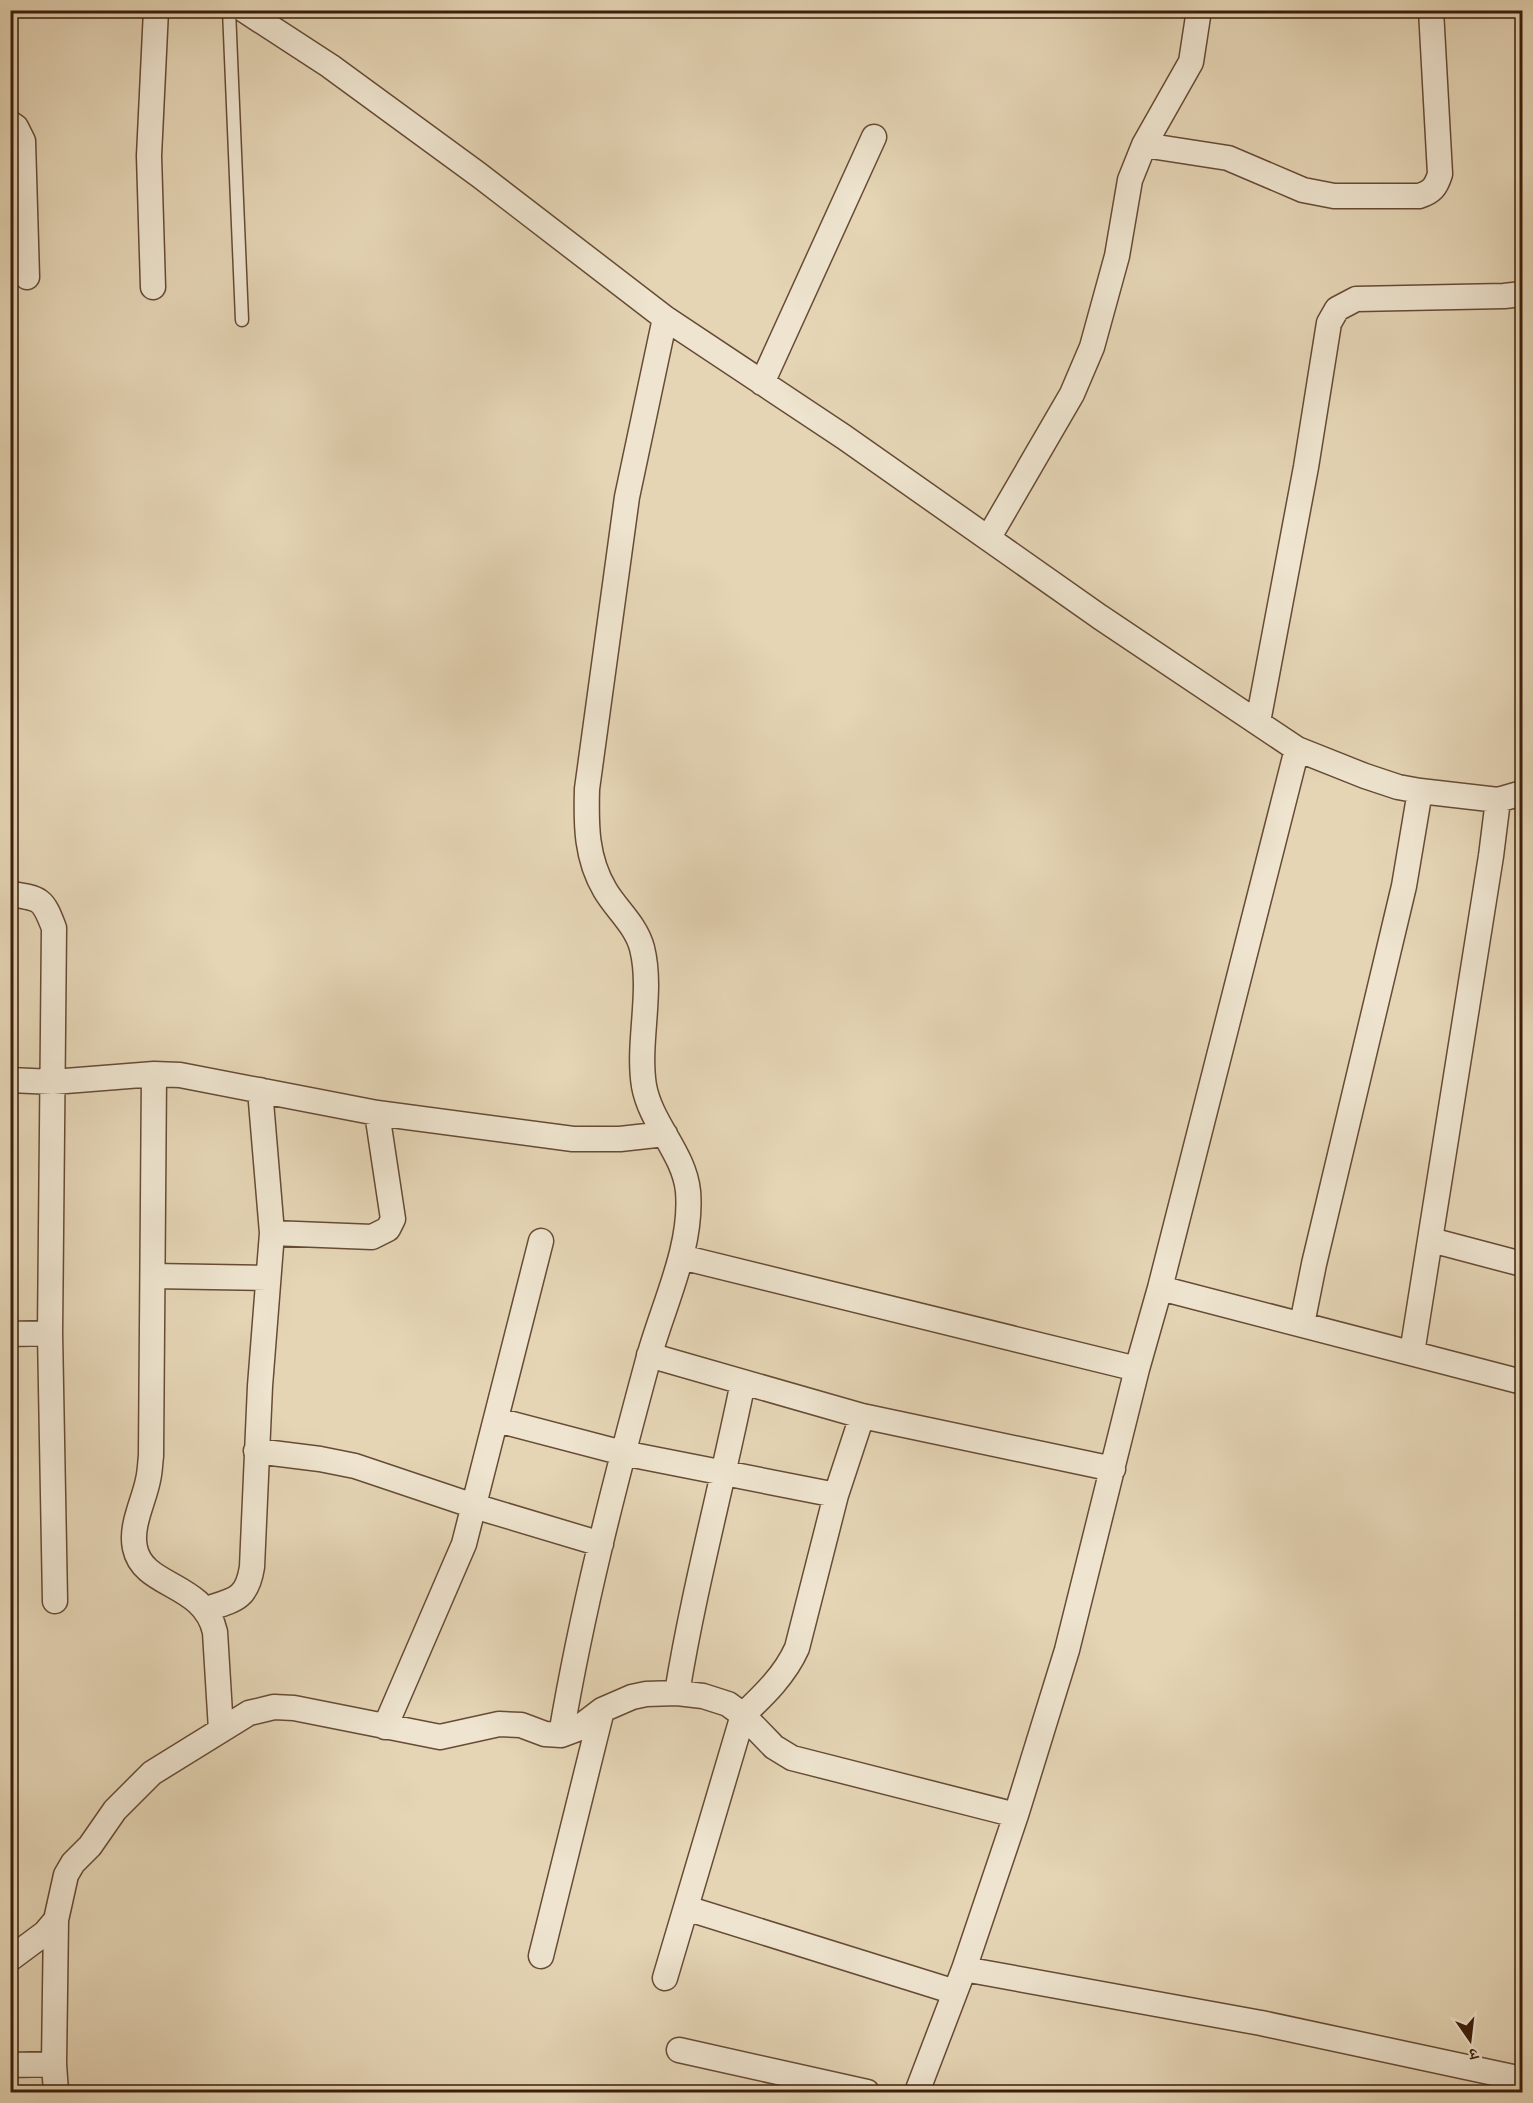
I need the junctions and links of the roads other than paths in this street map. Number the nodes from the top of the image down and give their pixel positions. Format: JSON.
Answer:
{"nodes":[{"id":1,"x":156,"y":10,"type":"edge"},
{"id":2,"x":229,"y":10,"type":"edge"},
{"id":3,"x":244,"y":10,"type":"edge"},
{"id":4,"x":1199,"y":10,"type":"edge"},
{"id":5,"x":1431,"y":10,"type":"edge"},
{"id":6,"x":10,"y":123,"type":"edge"},
{"id":7,"x":874,"y":137,"type":"dead end"},
{"id":8,"x":1144,"y":145,"type":"junction"},
{"id":9,"x":27,"y":277,"type":"dead end"},
{"id":10,"x":153,"y":287,"type":"dead end"},
{"id":11,"x":1522,"y":294,"type":"edge"},
{"id":12,"x":665,"y":318,"type":"junction"},
{"id":13,"x":242,"y":320,"type":"dead end"},
{"id":14,"x":762,"y":383,"type":"junction"},
{"id":15,"x":988,"y":537,"type":"junction"},
{"id":16,"x":1258,"y":722,"type":"junction"},
{"id":17,"x":1297,"y":749,"type":"junction"},
{"id":18,"x":1420,"y":791,"type":"junction"},
{"id":19,"x":1522,"y":793,"type":"edge"},
{"id":20,"x":1498,"y":800,"type":"junction"},
{"id":21,"x":10,"y":894,"type":"edge"},
{"id":22,"x":154,"y":1074,"type":"junction"},
{"id":23,"x":10,"y":1080,"type":"edge"},
{"id":24,"x":53,"y":1082,"type":"junction"},
{"id":25,"x":260,"y":1090,"type":"junction"},
{"id":26,"x":377,"y":1113,"type":"junction"},
{"id":27,"x":665,"y":1134,"type":"junction"},
{"id":28,"x":272,"y":1233,"type":"junction"},
{"id":29,"x":1431,"y":1240,"type":"junction"},
{"id":30,"x":541,"y":1241,"type":"dead end"},
{"id":31,"x":681,"y":1257,"type":"junction"},
{"id":32,"x":1522,"y":1264,"type":"edge"},
{"id":33,"x":153,"y":1276,"type":"junction"},
{"id":34,"x":267,"y":1278,"type":"junction"},
{"id":35,"x":1160,"y":1288,"type":"junction"},
{"id":36,"x":1302,"y":1324,"type":"junction"},
{"id":37,"x":50,"y":1333,"type":"junction"},
{"id":38,"x":10,"y":1334,"type":"edge"},
{"id":39,"x":1412,"y":1353,"type":"junction"},
{"id":40,"x":649,"y":1355,"type":"junction"},
{"id":41,"x":1137,"y":1369,"type":"junction"},
{"id":42,"x":743,"y":1382,"type":"junction"},
{"id":43,"x":1522,"y":1382,"type":"edge"},
{"id":44,"x":862,"y":1416,"type":"junction"},
{"id":45,"x":497,"y":1420,"type":"junction"},
{"id":46,"x":256,"y":1451,"type":"junction"},
{"id":47,"x":623,"y":1453,"type":"junction"},
{"id":48,"x":1113,"y":1469,"type":"junction"},
{"id":49,"x":725,"y":1474,"type":"junction"},
{"id":50,"x":836,"y":1495,"type":"junction"},
{"id":51,"x":474,"y":1506,"type":"junction"},
{"id":52,"x":601,"y":1544,"type":"junction"},
{"id":53,"x":54,"y":1601,"type":"dead end"},
{"id":54,"x":206,"y":1609,"type":"junction"},
{"id":55,"x":677,"y":1693,"type":"junction"},
{"id":56,"x":602,"y":1710,"type":"junction"},
{"id":57,"x":743,"y":1715,"type":"junction"},
{"id":58,"x":385,"y":1727,"type":"junction"},
{"id":59,"x":221,"y":1730,"type":"junction"},
{"id":60,"x":561,"y":1735,"type":"junction"},
{"id":61,"x":1016,"y":1815,"type":"junction"},
{"id":62,"x":686,"y":1908,"type":"junction"},
{"id":63,"x":56,"y":1920,"type":"junction"},
{"id":64,"x":542,"y":1956,"type":"dead end"},
{"id":65,"x":10,"y":1959,"type":"edge"},
{"id":66,"x":964,"y":1969,"type":"junction"},
{"id":67,"x":665,"y":1978,"type":"dead end"},
{"id":68,"x":955,"y":1992,"type":"junction"},
{"id":69,"x":679,"y":2050,"type":"dead end"},
{"id":70,"x":54,"y":2064,"type":"junction"},
{"id":71,"x":10,"y":2065,"type":"edge"},
{"id":72,"x":1522,"y":2079,"type":"edge"},
{"id":73,"x":56,"y":2092,"type":"edge"},
{"id":74,"x":867,"y":2092,"type":"edge"},
{"id":75,"x":917,"y":2092,"type":"edge"}],
"edges":[{"from":1,"to":10,"type":"street"},
{"from":2,"to":13,"type":"lane"},
{"from":3,"to":12,"type":"street"},
{"from":4,"to":8,"type":"street"},
{"from":5,"to":8,"type":"street"},
{"from":6,"to":9,"type":"street"},
{"from":7,"to":14,"type":"street"},
{"from":8,"to":15,"type":"street"},
{"from":11,"to":16,"type":"street"},
{"from":12,"to":14,"type":"street"},
{"from":12,"to":27,"type":"street"},
{"from":14,"to":15,"type":"street"},
{"from":15,"to":16,"type":"street"},
{"from":16,"to":17,"type":"street"},
{"from":17,"to":18,"type":"street"},
{"from":17,"to":35,"type":"street"},
{"from":18,"to":20,"type":"street"},
{"from":18,"to":36,"type":"street"},
{"from":19,"to":20,"type":"street"},
{"from":20,"to":29,"type":"street"},
{"from":21,"to":24,"type":"street"},
{"from":22,"to":24,"type":"street"},
{"from":22,"to":25,"type":"street"},
{"from":22,"to":33,"type":"street"},
{"from":23,"to":24,"type":"street"},
{"from":24,"to":37,"type":"street"},
{"from":25,"to":26,"type":"street"},
{"from":25,"to":28,"type":"street"},
{"from":26,"to":27,"type":"street"},
{"from":26,"to":28,"type":"street"},
{"from":27,"to":31,"type":"street"},
{"from":28,"to":34,"type":"street"},
{"from":29,"to":32,"type":"street"},
{"from":29,"to":39,"type":"street"},
{"from":30,"to":45,"type":"street"},
{"from":31,"to":40,"type":"street"},
{"from":31,"to":41,"type":"street"},
{"from":33,"to":34,"type":"street"},
{"from":33,"to":54,"type":"street"},
{"from":34,"to":46,"type":"street"},
{"from":35,"to":36,"type":"street"},
{"from":35,"to":41,"type":"street"},
{"from":36,"to":39,"type":"street"},
{"from":37,"to":38,"type":"street"},
{"from":37,"to":53,"type":"street"},
{"from":39,"to":43,"type":"street"},
{"from":40,"to":42,"type":"street"},
{"from":40,"to":47,"type":"street"},
{"from":41,"to":48,"type":"street"},
{"from":42,"to":44,"type":"street"},
{"from":42,"to":49,"type":"street"},
{"from":44,"to":48,"type":"street"},
{"from":44,"to":50,"type":"street"},
{"from":45,"to":47,"type":"street"},
{"from":45,"to":51,"type":"street"},
{"from":46,"to":51,"type":"street"},
{"from":46,"to":54,"type":"street"},
{"from":47,"to":49,"type":"street"},
{"from":47,"to":52,"type":"street"},
{"from":48,"to":61,"type":"street"},
{"from":49,"to":50,"type":"street"},
{"from":49,"to":55,"type":"street"},
{"from":50,"to":57,"type":"street"},
{"from":51,"to":52,"type":"street"},
{"from":51,"to":58,"type":"street"},
{"from":52,"to":60,"type":"street"},
{"from":54,"to":59,"type":"street"},
{"from":55,"to":56,"type":"street"},
{"from":55,"to":57,"type":"street"},
{"from":56,"to":60,"type":"street"},
{"from":56,"to":64,"type":"street"},
{"from":57,"to":61,"type":"street"},
{"from":57,"to":62,"type":"street"},
{"from":58,"to":59,"type":"street"},
{"from":58,"to":60,"type":"street"},
{"from":59,"to":63,"type":"street"},
{"from":61,"to":66,"type":"street"},
{"from":62,"to":67,"type":"street"},
{"from":62,"to":68,"type":"street"},
{"from":63,"to":65,"type":"street"},
{"from":63,"to":70,"type":"street"},
{"from":66,"to":68,"type":"street"},
{"from":66,"to":72,"type":"street"},
{"from":68,"to":75,"type":"street"},
{"from":69,"to":74,"type":"street"},
{"from":70,"to":71,"type":"street"},
{"from":70,"to":73,"type":"street"}]}
